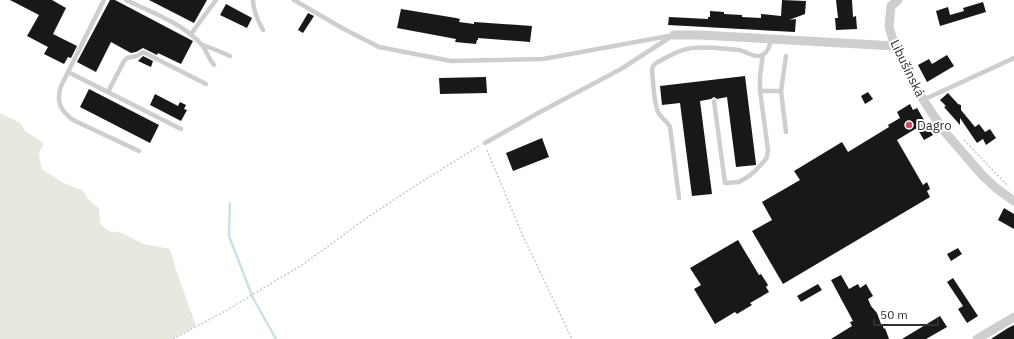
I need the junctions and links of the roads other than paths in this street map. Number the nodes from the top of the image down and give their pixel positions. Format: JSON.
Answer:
{"nodes":[{"id":1,"x":104,"y":0,"type":"edge"},
{"id":2,"x":126,"y":0,"type":"edge"},
{"id":3,"x":216,"y":0,"type":"edge"},
{"id":4,"x":253,"y":0,"type":"edge"},
{"id":5,"x":294,"y":0,"type":"edge"},
{"id":6,"x":898,"y":0,"type":"edge"},
{"id":7,"x":263,"y":30,"type":"dead end"},
{"id":8,"x":191,"y":34,"type":"junction"},
{"id":9,"x":674,"y":35,"type":"junction"},
{"id":10,"x":771,"y":39,"type":"junction"},
{"id":11,"x":203,"y":45,"type":"junction"},
{"id":12,"x":895,"y":46,"type":"junction"},
{"id":13,"x":763,"y":54,"type":"junction"},
{"id":14,"x":230,"y":56,"type":"dead end"},
{"id":15,"x":786,"y":56,"type":"dead end"},
{"id":16,"x":1014,"y":58,"type":"edge"},
{"id":17,"x":214,"y":65,"type":"dead end"},
{"id":18,"x":68,"y":72,"type":"junction"},
{"id":19,"x":206,"y":84,"type":"dead end"},
{"id":20,"x":760,"y":91,"type":"junction"},
{"id":21,"x":781,"y":91,"type":"junction"},
{"id":22,"x":108,"y":92,"type":"junction"},
{"id":23,"x":923,"y":100,"type":"junction"},
{"id":24,"x":714,"y":101,"type":"dead end"},
{"id":25,"x":181,"y":129,"type":"dead end"},
{"id":26,"x":786,"y":132,"type":"dead end"},
{"id":27,"x":484,"y":143,"type":"road end"},
{"id":28,"x":139,"y":151,"type":"dead end"},
{"id":29,"x":1012,"y":195,"type":"edge"},
{"id":30,"x":679,"y":198,"type":"dead end"},
{"id":31,"x":1014,"y":319,"type":"edge"},
{"id":32,"x":977,"y":339,"type":"edge"}],
"edges":[{"from":1,"to":18,"type":"lane"},
{"from":2,"to":8,"type":"lane"},
{"from":3,"to":8,"type":"lane"},
{"from":4,"to":7,"type":"lane"},
{"from":5,"to":9,"type":"lane"},
{"from":6,"to":12,"type":"street","name":"Libušínská"},
{"from":8,"to":11,"type":"lane"},
{"from":9,"to":10,"type":"street"},
{"from":9,"to":27,"type":"lane"},
{"from":10,"to":12,"type":"street"},
{"from":10,"to":13,"type":"lane"},
{"from":11,"to":14,"type":"lane"},
{"from":11,"to":17,"type":"lane"},
{"from":12,"to":23,"type":"street","name":"Libušínská"},
{"from":13,"to":20,"type":"lane"},
{"from":13,"to":30,"type":"lane"},
{"from":15,"to":21,"type":"lane"},
{"from":16,"to":23,"type":"lane"},
{"from":18,"to":22,"type":"lane"},
{"from":18,"to":28,"type":"lane"},
{"from":19,"to":22,"type":"lane"},
{"from":20,"to":21,"type":"lane"},
{"from":20,"to":24,"type":"lane"},
{"from":21,"to":26,"type":"lane"},
{"from":22,"to":25,"type":"lane"},
{"from":23,"to":29,"type":"street","name":"Libušínská"},
{"from":31,"to":32,"type":"street"}]}
